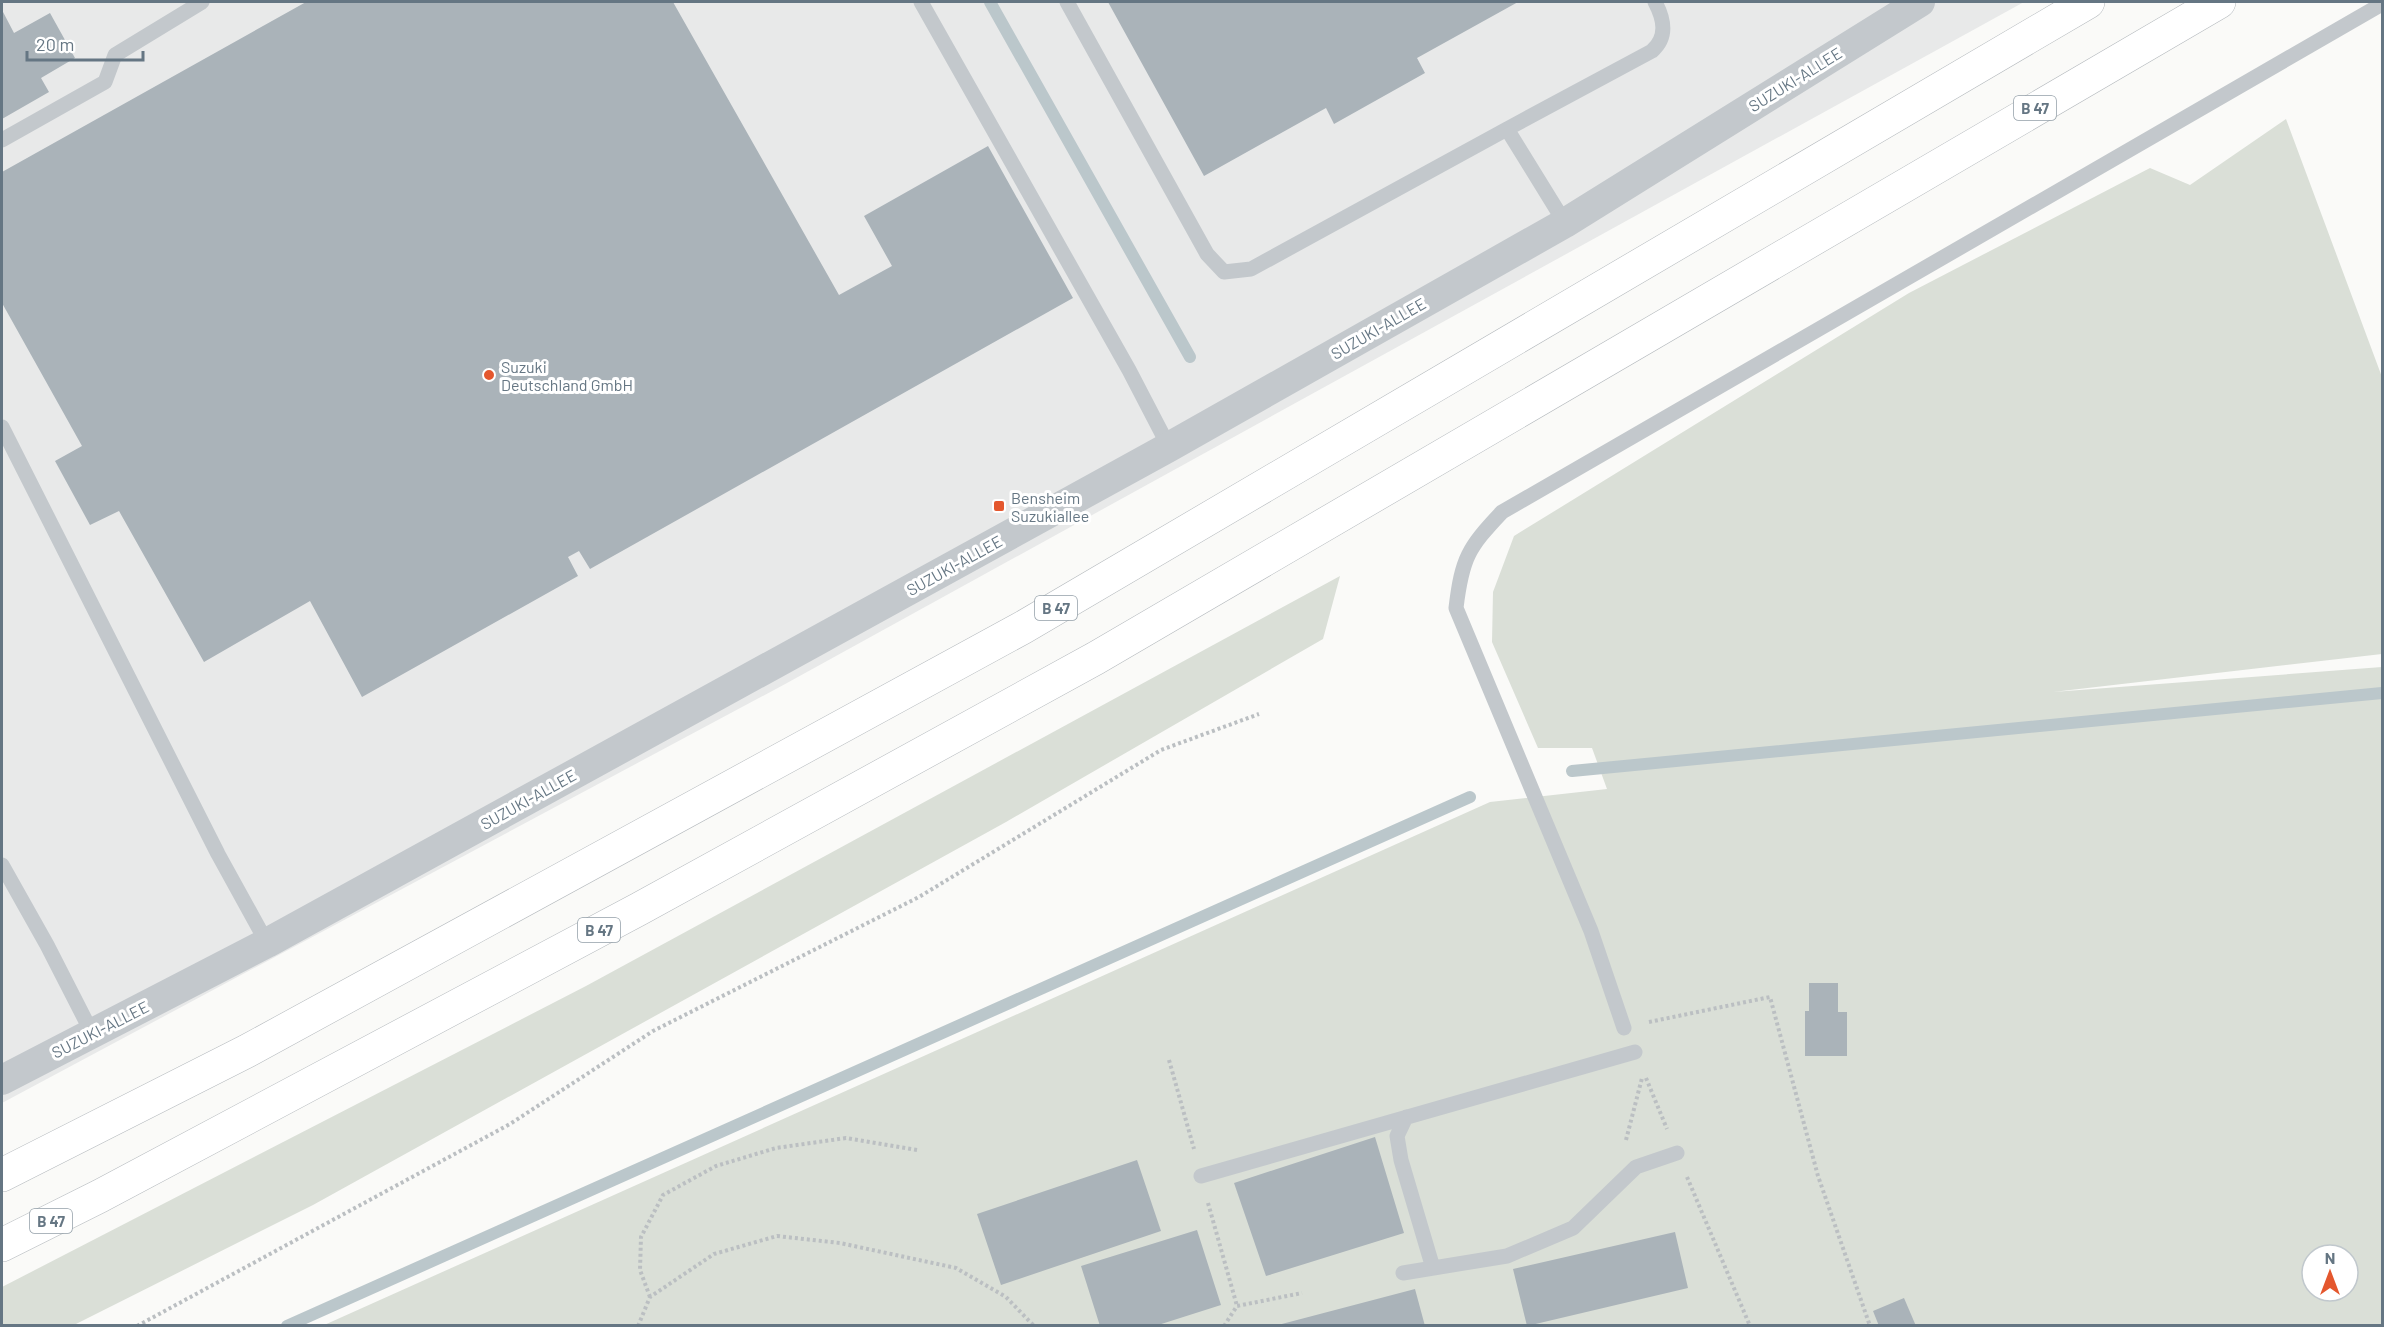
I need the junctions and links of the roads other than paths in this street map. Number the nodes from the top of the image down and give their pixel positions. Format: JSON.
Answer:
{"nodes":[{"id":1,"x":202,"y":2,"type":"edge"},
{"id":2,"x":921,"y":2,"type":"edge"},
{"id":3,"x":1067,"y":2,"type":"edge"},
{"id":4,"x":1655,"y":2,"type":"edge"},
{"id":5,"x":1920,"y":2,"type":"edge"},
{"id":6,"x":2088,"y":2,"type":"edge"},
{"id":7,"x":2219,"y":2,"type":"edge"},
{"id":8,"x":2382,"y":4,"type":"edge"},
{"id":9,"x":1507,"y":129,"type":"junction"},
{"id":10,"x":2,"y":140,"type":"edge"},
{"id":11,"x":1565,"y":223,"type":"junction"},
{"id":12,"x":2,"y":427,"type":"edge"},
{"id":13,"x":1169,"y":447,"type":"junction"},
{"id":14,"x":2,"y":865,"type":"edge"},
{"id":15,"x":267,"y":943,"type":"junction"},
{"id":16,"x":1624,"y":1028,"type":"road end"},
{"id":17,"x":92,"y":1033,"type":"junction"},
{"id":18,"x":1635,"y":1052,"type":"dead end"},
{"id":19,"x":2,"y":1080,"type":"edge"},
{"id":20,"x":1406,"y":1117,"type":"junction"},
{"id":21,"x":1677,"y":1153,"type":"dead end"},
{"id":22,"x":2,"y":1175,"type":"edge"},
{"id":23,"x":1201,"y":1176,"type":"dead end"},
{"id":24,"x":2,"y":1245,"type":"edge"},
{"id":25,"x":1433,"y":1268,"type":"junction"},
{"id":26,"x":1404,"y":1273,"type":"dead end"}],
"edges":[{"from":1,"to":10,"type":"lane"},
{"from":2,"to":13,"type":"lane"},
{"from":3,"to":9,"type":"lane"},
{"from":4,"to":9,"type":"lane"},
{"from":5,"to":11,"type":"street","name":"SUZUKI-ALLEE"},
{"from":6,"to":22,"type":"highway","number":"B 47"},
{"from":7,"to":24,"type":"highway","number":"B 47"},
{"from":8,"to":16,"type":"lane"},
{"from":9,"to":11,"type":"lane"},
{"from":11,"to":13,"type":"street","name":"SUZUKI-ALLEE"},
{"from":12,"to":15,"type":"lane"},
{"from":13,"to":15,"type":"street","name":"SUZUKI-ALLEE"},
{"from":14,"to":17,"type":"lane"},
{"from":15,"to":17,"type":"street","name":"SUZUKI-ALLEE"},
{"from":17,"to":19,"type":"street","name":"SUZUKI-ALLEE"},
{"from":18,"to":20,"type":"lane"},
{"from":20,"to":23,"type":"lane"},
{"from":20,"to":25,"type":"lane"},
{"from":21,"to":25,"type":"lane"},
{"from":25,"to":26,"type":"lane"}]}
